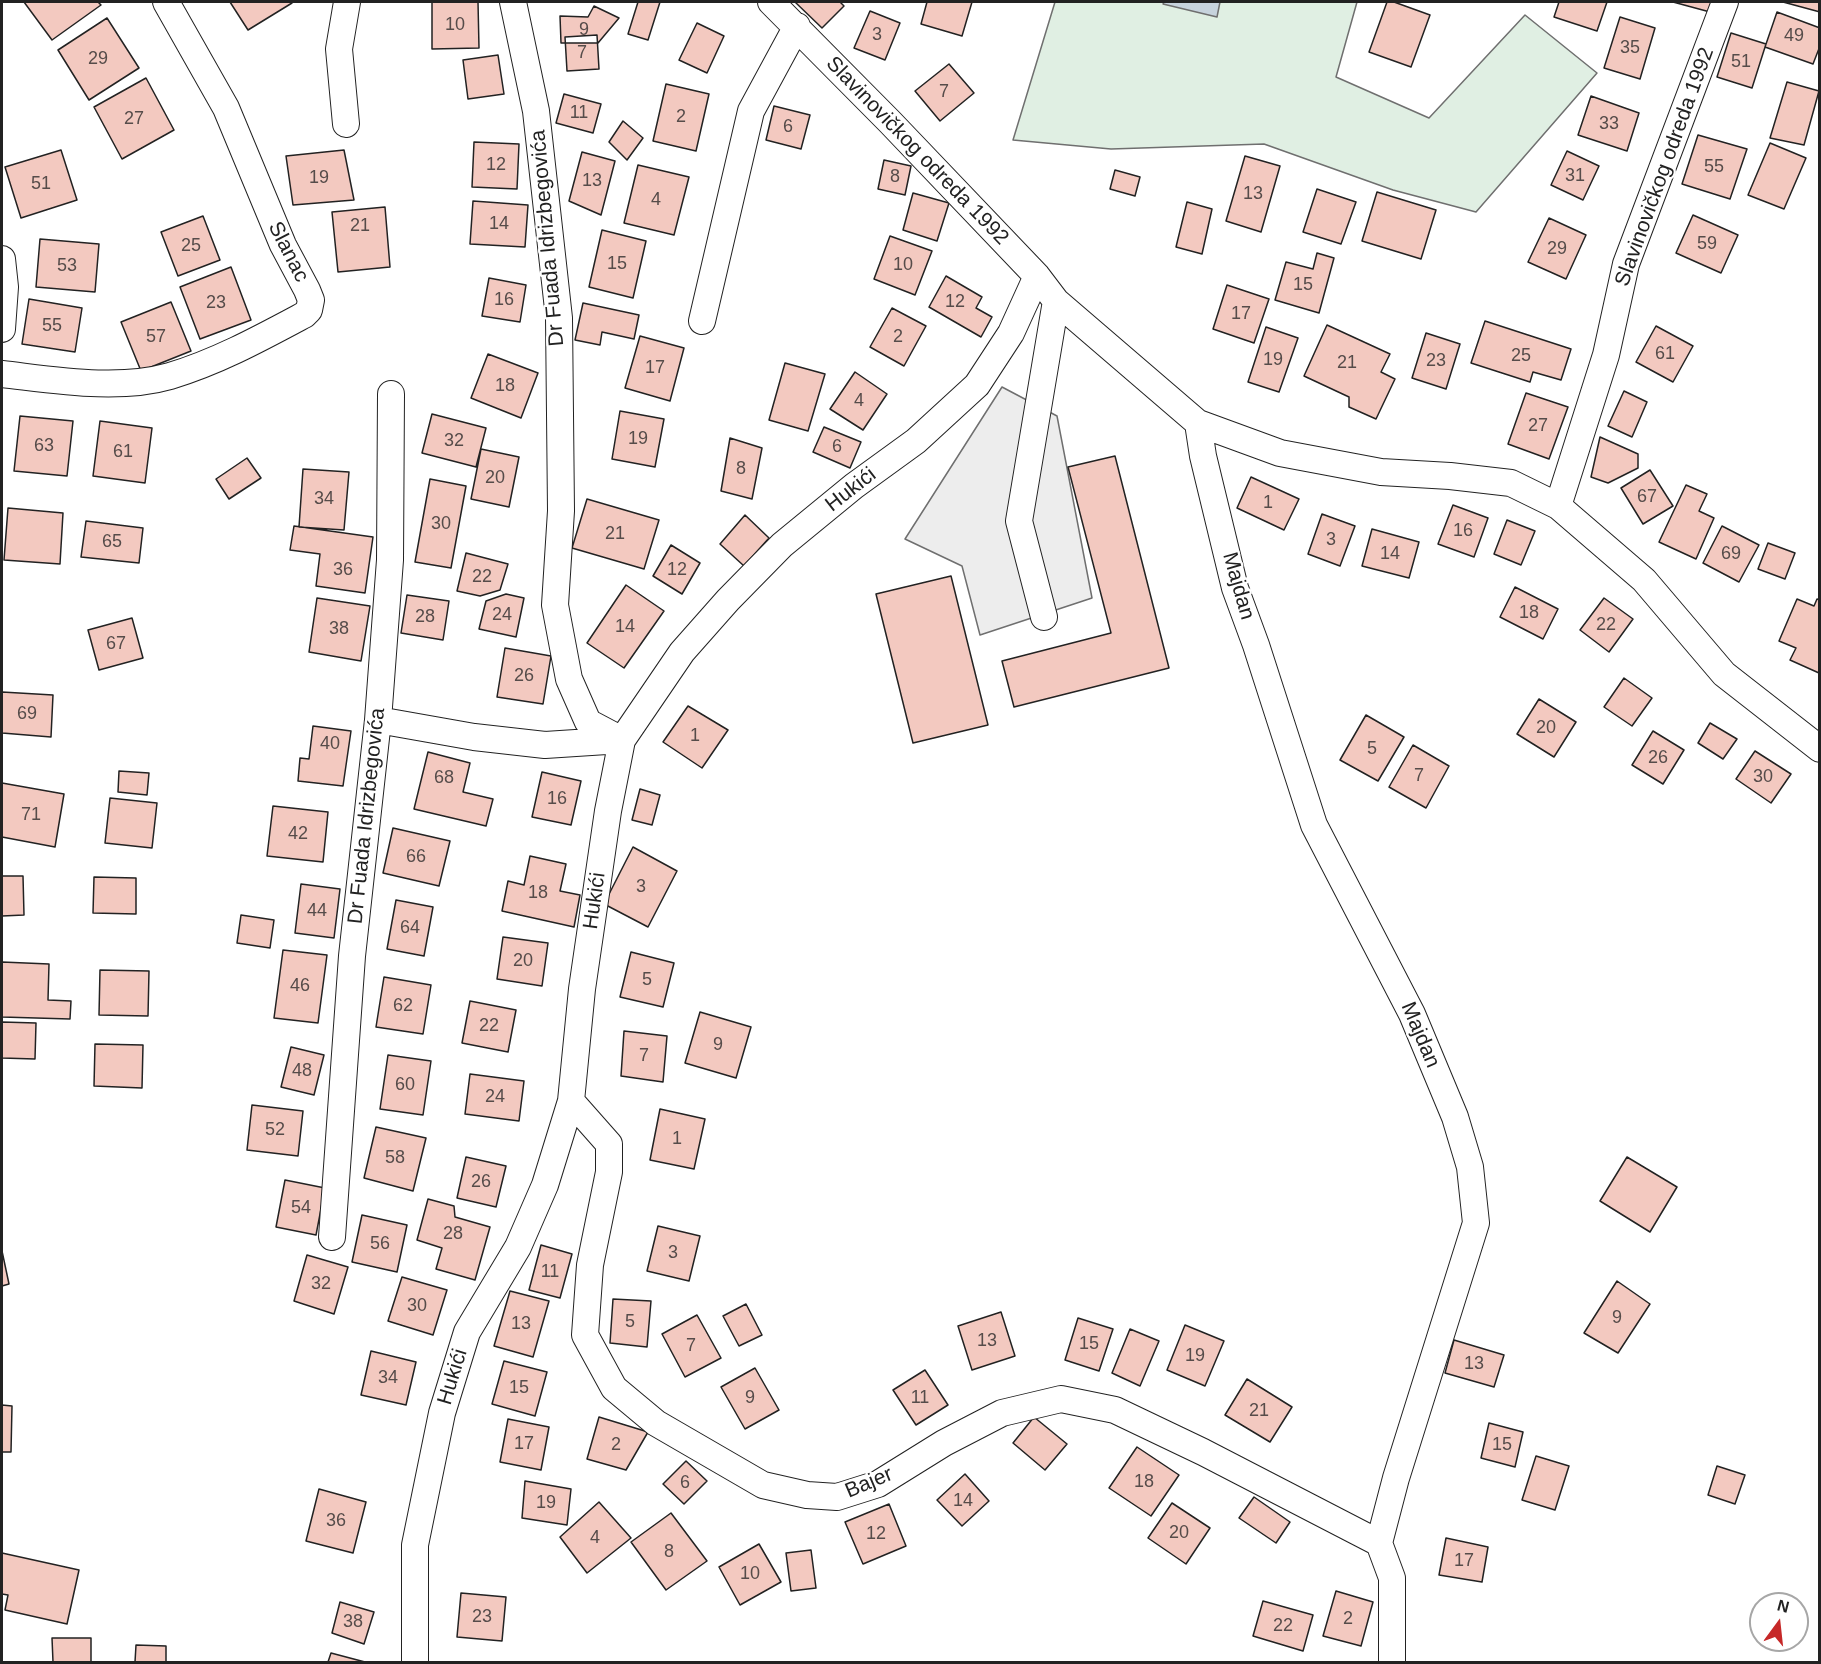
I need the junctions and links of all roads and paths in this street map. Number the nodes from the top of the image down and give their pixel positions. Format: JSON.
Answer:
{"nodes":[{"id":1,"x":166,"y":2,"type":"edge"},
{"id":2,"x":347,"y":2,"type":"edge"},
{"id":3,"x":513,"y":2,"type":"edge"},
{"id":4,"x":771,"y":2,"type":"edge"},
{"id":5,"x":1725,"y":2,"type":"edge"},
{"id":6,"x":797,"y":26,"type":"junction"},
{"id":7,"x":346,"y":124,"type":"dead end"},
{"id":8,"x":2,"y":259,"type":"edge"},
{"id":9,"x":1037,"y":276,"type":"junction"},
{"id":10,"x":1056,"y":301,"type":"junction"},
{"id":11,"x":702,"y":321,"type":"dead end"},
{"id":12,"x":2,"y":329,"type":"edge"},
{"id":13,"x":2,"y":374,"type":"edge"},
{"id":14,"x":391,"y":394,"type":"dead end"},
{"id":15,"x":1197,"y":423,"type":"junction"},
{"id":16,"x":1558,"y":506,"type":"junction"},
{"id":17,"x":1044,"y":617,"type":"dead end"},
{"id":18,"x":378,"y":720,"type":"junction"},
{"id":19,"x":622,"y":740,"type":"junction"},
{"id":20,"x":1820,"y":749,"type":"edge"},
{"id":21,"x":571,"y":1101,"type":"junction"},
{"id":22,"x":332,"y":1237,"type":"dead end"},
{"id":23,"x":1379,"y":1543,"type":"junction"},
{"id":24,"x":415,"y":1662,"type":"edge"},
{"id":25,"x":1392,"y":1662,"type":"edge"}],
"edges":[{"from":1,"to":13,"type":"street","name":"Slanac"},
{"from":2,"to":7,"type":"street"},
{"from":3,"to":19,"type":"street","name":"Dr Fuada Idrizbegovića"},
{"from":4,"to":6,"type":"street","name":"Slavinovičkog odreda 1992"},
{"from":5,"to":16,"type":"street","name":"Slavinovičkog odreda 1992"},
{"from":6,"to":9,"type":"street","name":"Slavinovičkog odreda 1992"},
{"from":6,"to":11,"type":"street"},
{"from":8,"to":12,"type":"street"},
{"from":9,"to":10,"type":"street","name":"Slavinovičkog odreda 1992"},
{"from":9,"to":19,"type":"street","name":"Hukići"},
{"from":10,"to":15,"type":"street","name":"Slavinovičkog odreda 1992"},
{"from":10,"to":17,"type":"street"},
{"from":14,"to":18,"type":"street","name":"Dr Fuada Idrizbegovića"},
{"from":15,"to":16,"type":"street"},
{"from":15,"to":23,"type":"street","name":"Majdan"},
{"from":16,"to":20,"type":"street"},
{"from":18,"to":19,"type":"street"},
{"from":18,"to":22,"type":"street","name":"Dr Fuada Idrizbegovića"},
{"from":19,"to":21,"type":"street","name":"Hukići"},
{"from":21,"to":23,"type":"street","name":"Bajer"},
{"from":21,"to":24,"type":"street","name":"Hukići"},
{"from":23,"to":25,"type":"street"}]}
